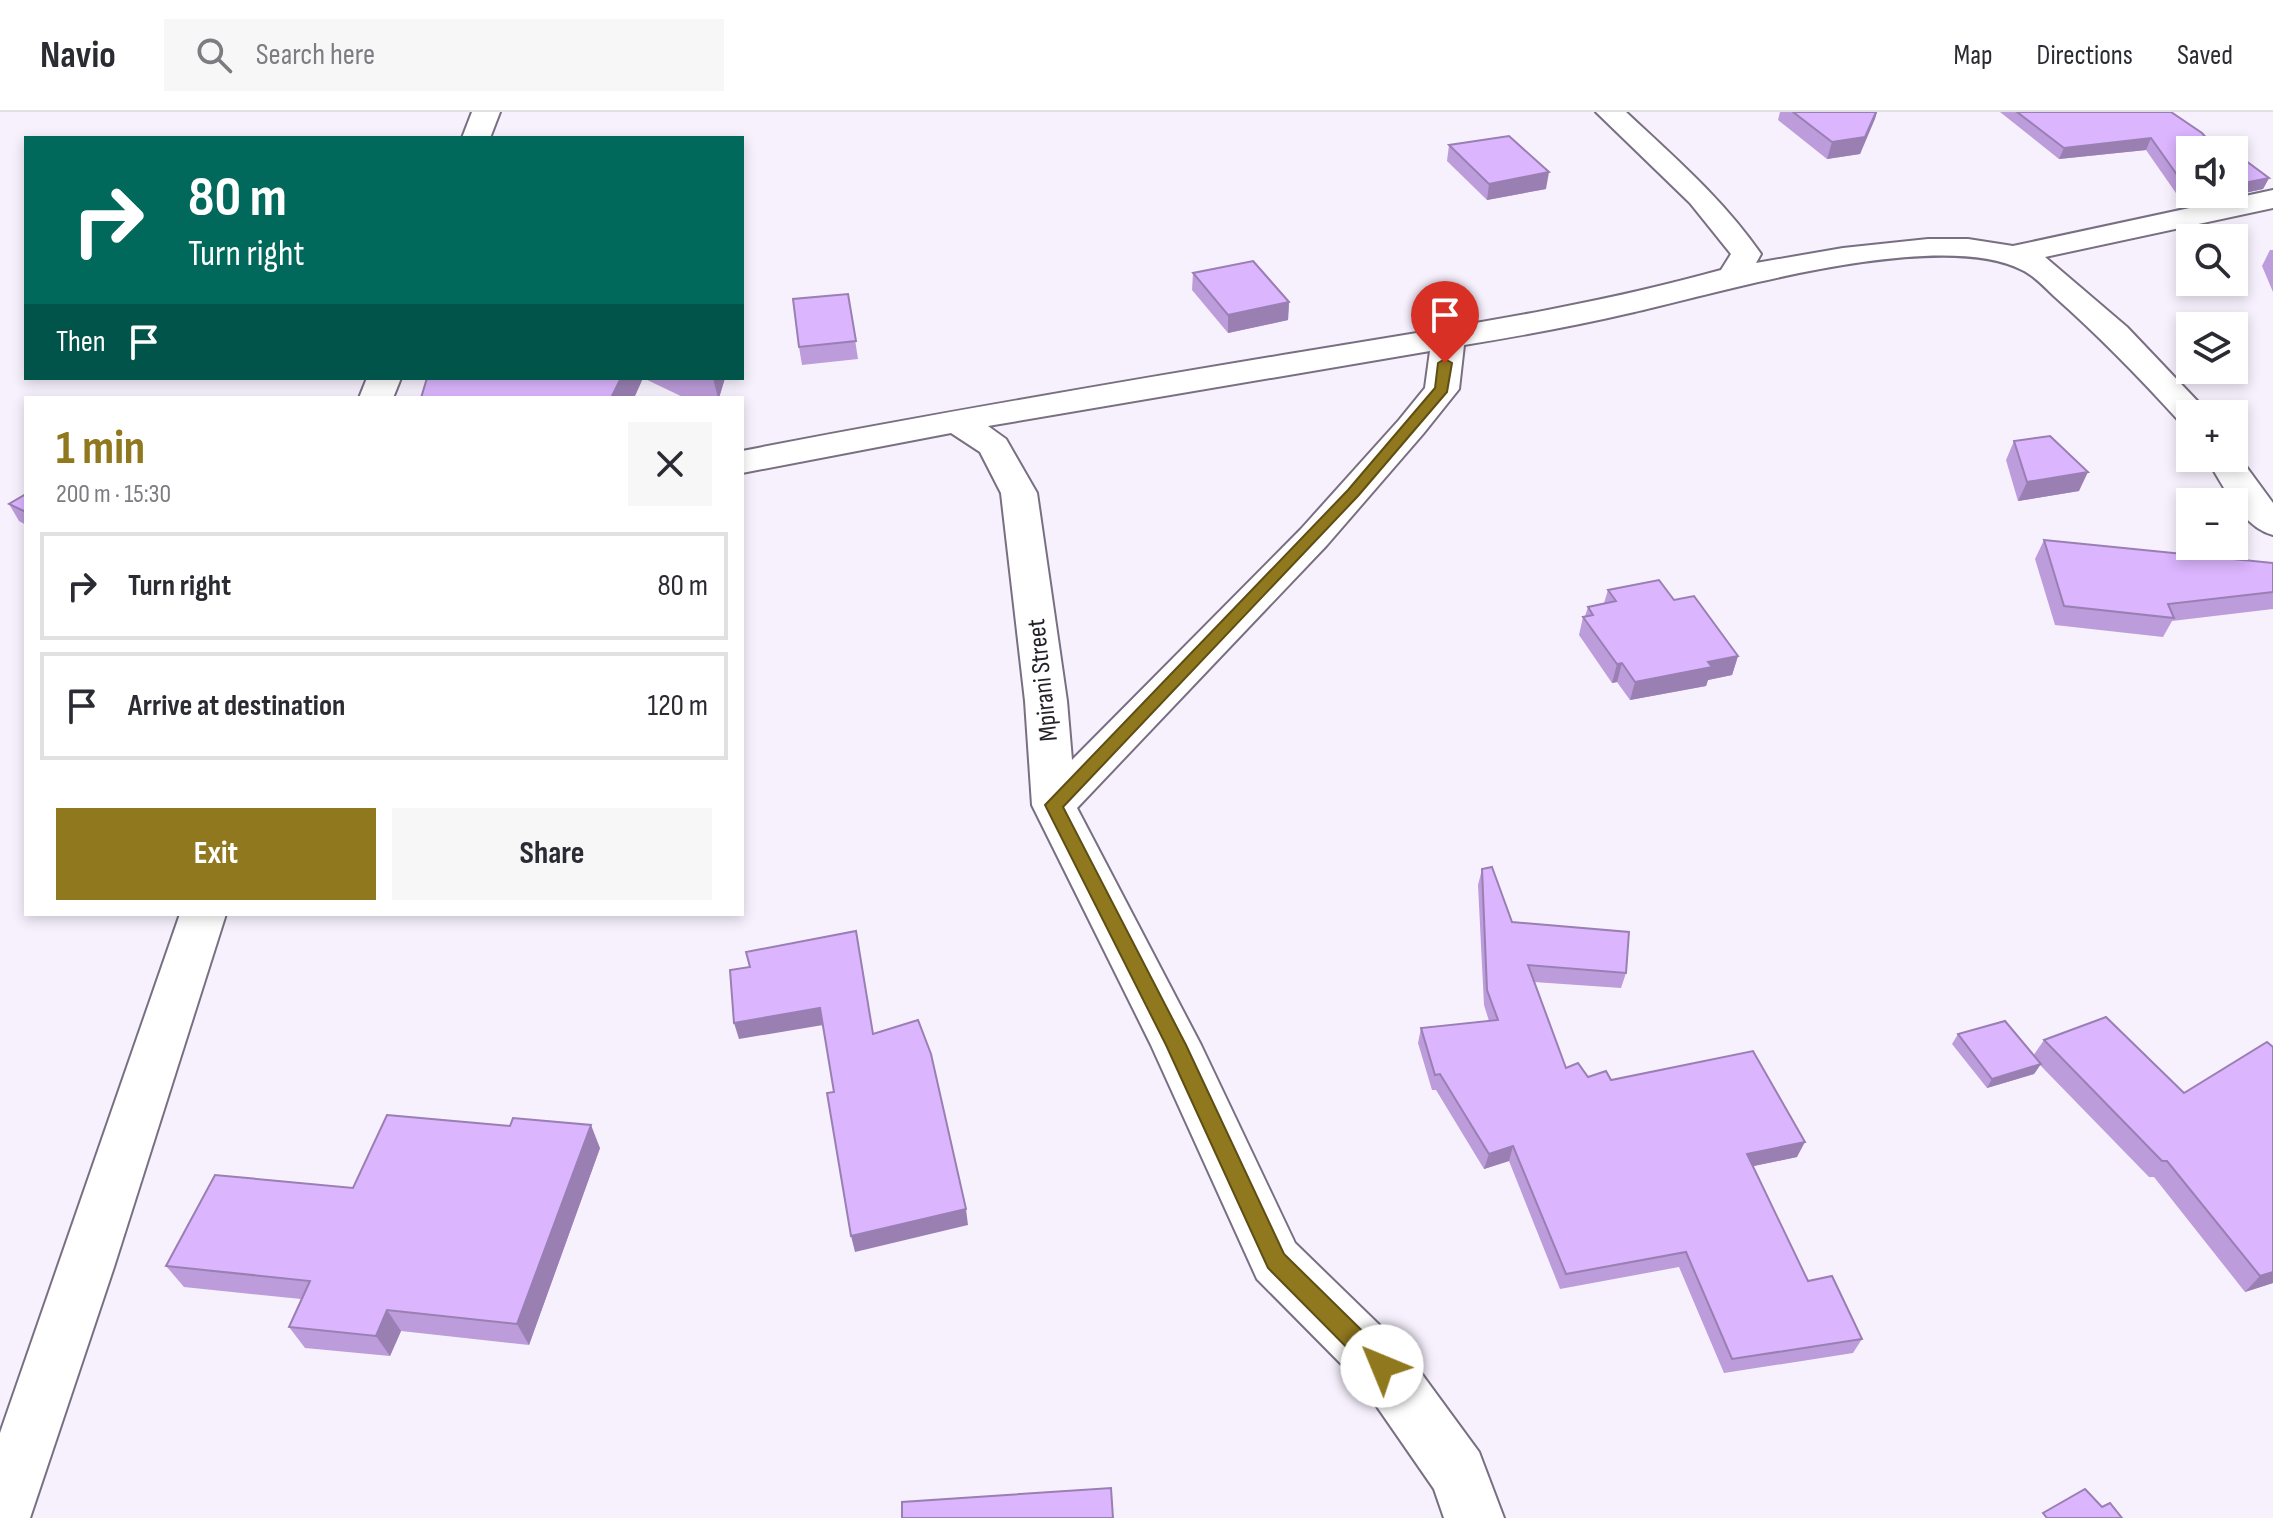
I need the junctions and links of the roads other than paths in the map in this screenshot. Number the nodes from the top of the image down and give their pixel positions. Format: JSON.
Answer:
{"nodes":[{"id":1,"x":486,"y":112,"type":"edge"},
{"id":2,"x":1610,"y":112,"type":"edge"},
{"id":3,"x":477,"y":136,"type":"edge"},
{"id":4,"x":2273,"y":199,"type":"edge"},
{"id":5,"x":2013,"y":255,"type":"junction"},
{"id":6,"x":1733,"y":276,"type":"junction"},
{"id":7,"x":1448,"y":338,"type":"junction"},
{"id":8,"x":2178,"y":400,"type":"edge"},
{"id":9,"x":956,"y":420,"type":"junction"},
{"id":10,"x":744,"y":462,"type":"edge"},
{"id":11,"x":2233,"y":472,"type":"edge"},
{"id":12,"x":2273,"y":524,"type":"edge"},
{"id":13,"x":1054,"y":805,"type":"junction"},
{"id":14,"x":202,"y":916,"type":"edge"},
{"id":15,"x":0,"y":1518,"type":"edge"},
{"id":16,"x":1474,"y":1518,"type":"edge"}],
"edges":[{"from":1,"to":3,"type":"street"},
{"from":2,"to":6,"type":"street"},
{"from":4,"to":5,"type":"street"},
{"from":5,"to":6,"type":"street"},
{"from":5,"to":8,"type":"street"},
{"from":6,"to":7,"type":"street"},
{"from":7,"to":9,"type":"street"},
{"from":7,"to":13,"type":"street"},
{"from":9,"to":10,"type":"street"},
{"from":9,"to":13,"type":"street","name":"Mpirani Street"},
{"from":11,"to":12,"type":"street"},
{"from":13,"to":16,"type":"street","name":"Mpirani Street"},
{"from":14,"to":15,"type":"street"}]}
